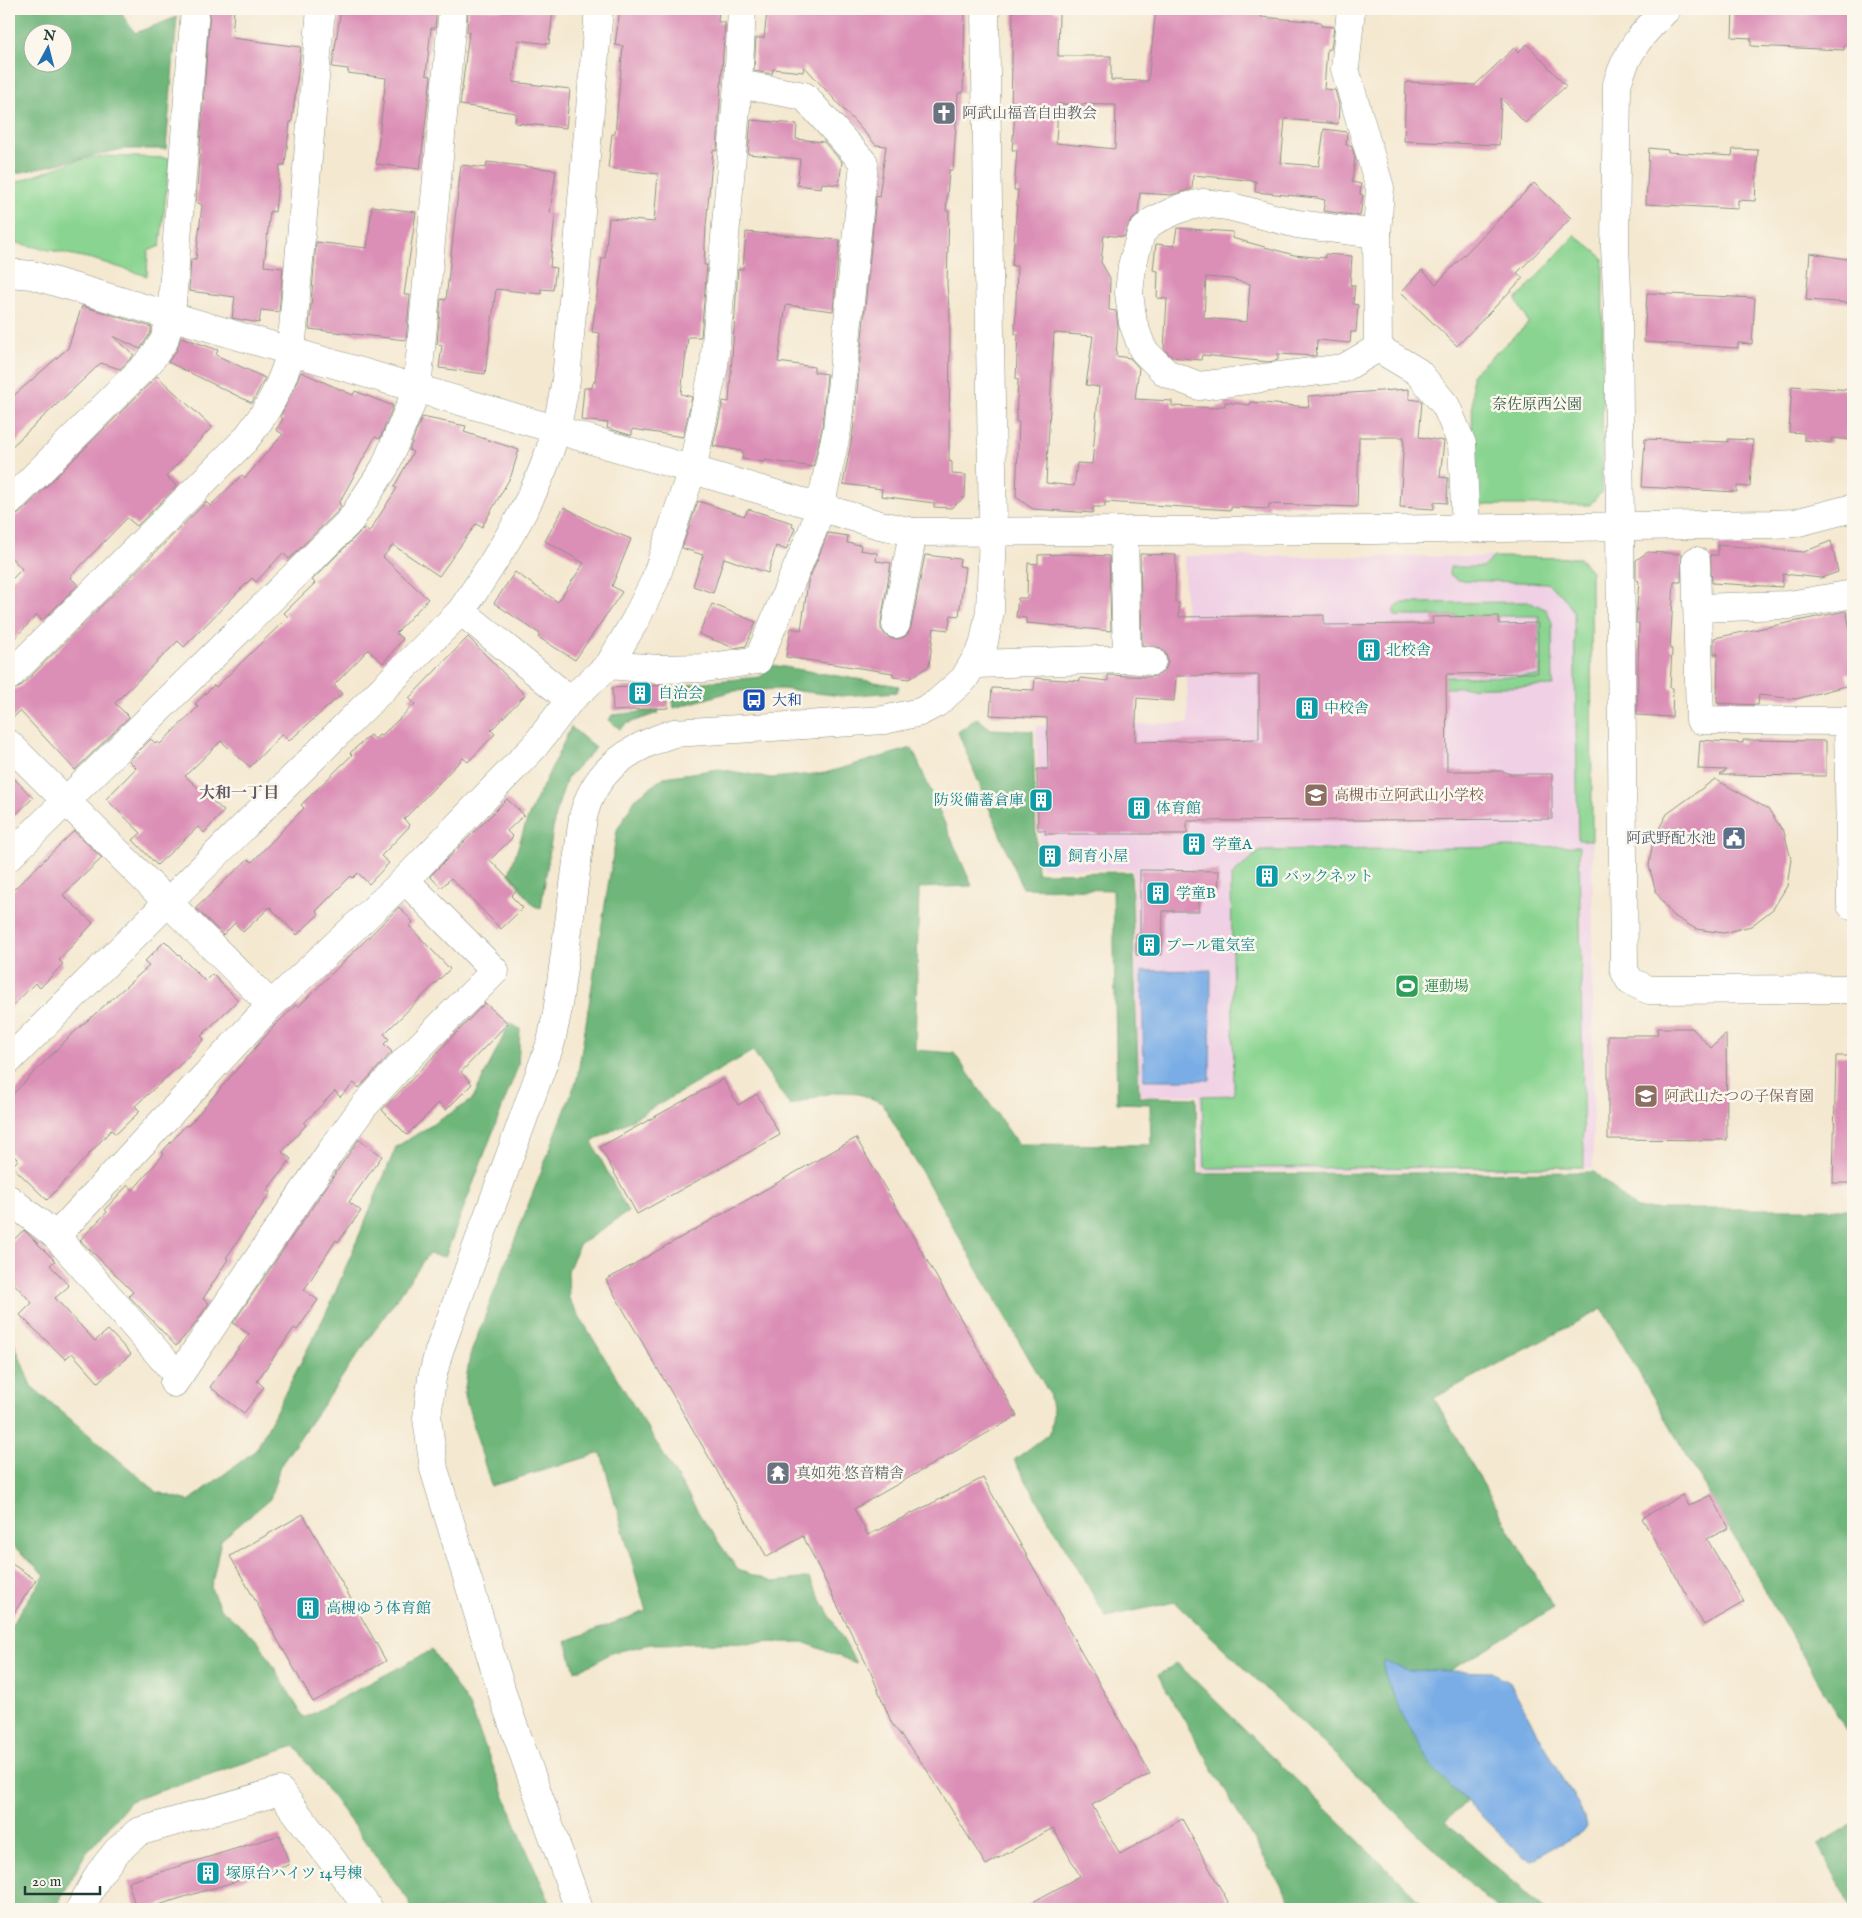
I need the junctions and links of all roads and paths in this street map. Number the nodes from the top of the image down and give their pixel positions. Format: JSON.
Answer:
{"nodes":[{"id":1,"x":195,"y":9,"type":"edge"},
{"id":2,"x":321,"y":9,"type":"edge"},
{"id":3,"x":453,"y":9,"type":"edge"},
{"id":4,"x":599,"y":9,"type":"edge"},
{"id":5,"x":742,"y":9,"type":"edge"},
{"id":6,"x":985,"y":9,"type":"edge"},
{"id":7,"x":1351,"y":9,"type":"edge"},
{"id":8,"x":1667,"y":9,"type":"edge"},
{"id":9,"x":738,"y":84,"type":"junction"},
{"id":10,"x":1377,"y":234,"type":"junction"},
{"id":11,"x":9,"y":272,"type":"edge"},
{"id":12,"x":171,"y":316,"type":"junction"},
{"id":13,"x":1378,"y":348,"type":"junction"},
{"id":14,"x":291,"y":352,"type":"junction"},
{"id":15,"x":417,"y":389,"type":"junction"},
{"id":16,"x":556,"y":430,"type":"junction"},
{"id":17,"x":692,"y":470,"type":"junction"},
{"id":18,"x":9,"y":502,"type":"edge"},
{"id":19,"x":820,"y":508,"type":"junction"},
{"id":20,"x":1853,"y":508,"type":"edge"},
{"id":21,"x":1621,"y":526,"type":"junction"},
{"id":22,"x":1466,"y":529,"type":"junction"},
{"id":23,"x":913,"y":532,"type":"junction"},
{"id":24,"x":1124,"y":532,"type":"junction"},
{"id":25,"x":993,"y":533,"type":"junction"},
{"id":26,"x":1696,"y":561,"type":"dead end"},
{"id":27,"x":1853,"y":594,"type":"edge"},
{"id":28,"x":1698,"y":608,"type":"junction"},
{"id":29,"x":461,"y":611,"type":"junction"},
{"id":30,"x":896,"y":624,"type":"dead end"},
{"id":31,"x":609,"y":664,"type":"junction"},
{"id":32,"x":975,"y":664,"type":"junction"},
{"id":33,"x":9,"y":676,"type":"edge"},
{"id":34,"x":570,"y":700,"type":"junction"},
{"id":35,"x":1851,"y":720,"type":"edge"},
{"id":36,"x":9,"y":744,"type":"edge"},
{"id":37,"x":66,"y":801,"type":"junction"},
{"id":38,"x":1852,"y":848,"type":"edge"},
{"id":39,"x":9,"y":857,"type":"edge"},
{"id":40,"x":404,"y":880,"type":"junction"},
{"id":41,"x":168,"y":902,"type":"junction"},
{"id":42,"x":1853,"y":905,"type":"edge"},
{"id":43,"x":1853,"y":989,"type":"edge"},
{"id":44,"x":271,"y":1005,"type":"junction"},
{"id":45,"x":9,"y":1060,"type":"edge"},
{"id":46,"x":9,"y":1199,"type":"edge"},
{"id":47,"x":56,"y":1236,"type":"junction"},
{"id":48,"x":80,"y":1909,"type":"edge"},
{"id":49,"x":369,"y":1909,"type":"edge"},
{"id":50,"x":579,"y":1909,"type":"edge"}],
"edges":[{"from":1,"to":12,"type":"street"},
{"from":2,"to":14,"type":"street"},
{"from":3,"to":15,"type":"street"},
{"from":4,"to":16,"type":"street"},
{"from":5,"to":9,"type":"street"},
{"from":6,"to":25,"type":"street"},
{"from":7,"to":10,"type":"street"},
{"from":8,"to":21,"type":"street"},
{"from":9,"to":17,"type":"street"},
{"from":9,"to":19,"type":"street"},
{"from":10,"to":13,"type":"street"},
{"from":10,"to":13,"type":"street"},
{"from":11,"to":12,"type":"street"},
{"from":12,"to":14,"type":"street"},
{"from":12,"to":18,"type":"street"},
{"from":13,"to":22,"type":"street"},
{"from":14,"to":15,"type":"street"},
{"from":14,"to":33,"type":"street"},
{"from":15,"to":16,"type":"street"},
{"from":15,"to":37,"type":"street"},
{"from":16,"to":17,"type":"street"},
{"from":16,"to":29,"type":"street"},
{"from":17,"to":19,"type":"street"},
{"from":17,"to":31,"type":"street"},
{"from":19,"to":23,"type":"street"},
{"from":19,"to":31,"type":"street"},
{"from":20,"to":21,"type":"street"},
{"from":21,"to":22,"type":"street"},
{"from":21,"to":43,"type":"street"},
{"from":22,"to":24,"type":"street"},
{"from":23,"to":25,"type":"street"},
{"from":23,"to":30,"type":"street"},
{"from":24,"to":25,"type":"street"},
{"from":24,"to":32,"type":"street"},
{"from":25,"to":32,"type":"street"},
{"from":26,"to":28,"type":"street"},
{"from":27,"to":28,"type":"street"},
{"from":28,"to":35,"type":"street"},
{"from":29,"to":34,"type":"street"},
{"from":29,"to":41,"type":"street"},
{"from":31,"to":34,"type":"street"},
{"from":32,"to":50,"type":"street"},
{"from":34,"to":40,"type":"street"},
{"from":35,"to":38,"type":"street"},
{"from":36,"to":37,"type":"street"},
{"from":37,"to":39,"type":"street"},
{"from":37,"to":41,"type":"street"},
{"from":38,"to":42,"type":"street"},
{"from":40,"to":44,"type":"street"},
{"from":40,"to":47,"type":"street"},
{"from":41,"to":44,"type":"street"},
{"from":41,"to":45,"type":"street"},
{"from":44,"to":47,"type":"street"},
{"from":46,"to":47,"type":"street"},
{"from":48,"to":49,"type":"street"}]}
